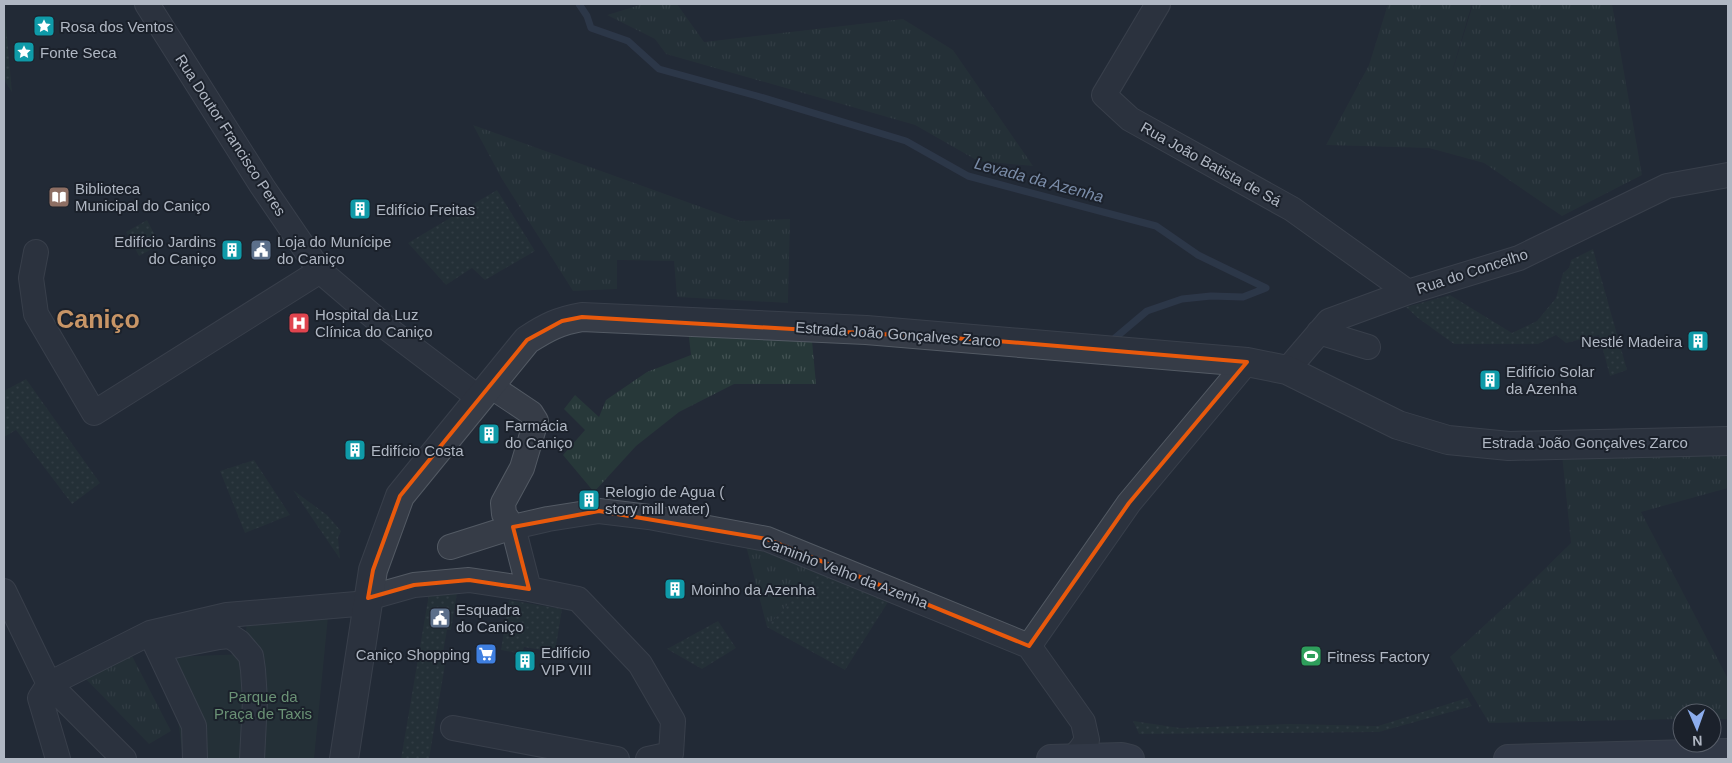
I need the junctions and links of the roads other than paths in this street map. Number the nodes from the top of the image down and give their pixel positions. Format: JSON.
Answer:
{"nodes":[{"id":1,"x":147,"y":4,"type":"edge"},
{"id":2,"x":1158,"y":4,"type":"edge"},
{"id":3,"x":1728,"y":175,"type":"edge"},
{"id":4,"x":36,"y":252,"type":"dead end"},
{"id":5,"x":320,"y":271,"type":"junction"},
{"id":6,"x":1408,"y":292,"type":"junction"},
{"id":7,"x":1319,"y":332,"type":"junction"},
{"id":8,"x":1368,"y":346,"type":"dead end"},
{"id":9,"x":1247,"y":362,"type":"junction"},
{"id":10,"x":1287,"y":370,"type":"junction"},
{"id":11,"x":484,"y":392,"type":"junction"},
{"id":12,"x":1728,"y":441,"type":"edge"},
{"id":13,"x":513,"y":527,"type":"junction"},
{"id":14,"x":450,"y":547,"type":"dead end"},
{"id":15,"x":529,"y":589,"type":"junction"},
{"id":16,"x":4,"y":591,"type":"edge"},
{"id":17,"x":368,"y":601,"type":"junction"},
{"id":18,"x":154,"y":641,"type":"junction"},
{"id":19,"x":1029,"y":646,"type":"junction"},
{"id":20,"x":49,"y":684,"type":"junction"},
{"id":21,"x":453,"y":728,"type":"dead end"},
{"id":22,"x":1728,"y":754,"type":"edge"},
{"id":23,"x":1062,"y":758,"type":"edge"},
{"id":24,"x":58,"y":759,"type":"edge"},
{"id":25,"x":124,"y":759,"type":"edge"},
{"id":26,"x":195,"y":759,"type":"edge"},
{"id":27,"x":252,"y":759,"type":"edge"},
{"id":28,"x":344,"y":759,"type":"edge"},
{"id":29,"x":617,"y":759,"type":"edge"},
{"id":30,"x":648,"y":759,"type":"edge"},
{"id":31,"x":1130,"y":759,"type":"edge"},
{"id":32,"x":1508,"y":759,"type":"edge"}],
"edges":[{"from":1,"to":5,"type":"street","name":"Rua Doutor Francisco Peres"},
{"from":2,"to":6,"type":"street","name":"Rua João Batista de Sá"},
{"from":3,"to":6,"type":"street","name":"Rua do Concelho"},
{"from":4,"to":5,"type":"street"},
{"from":5,"to":11,"type":"street","name":"Rua Doutor Francisco Peres"},
{"from":6,"to":7,"type":"street","name":"Rua do Concelho"},
{"from":7,"to":8,"type":"street"},
{"from":7,"to":10,"type":"street","name":"Rua do Concelho"},
{"from":9,"to":10,"type":"street","name":"Estrada João Gonçalves Zarco"},
{"from":9,"to":11,"type":"street","name":"Estrada João Gonçalves Zarco"},
{"from":9,"to":19,"type":"street"},
{"from":10,"to":12,"type":"street","name":"Estrada João Gonçalves Zarco"},
{"from":11,"to":13,"type":"street","name":"Rua Doutor Francisco Peres"},
{"from":11,"to":17,"type":"street","name":"Estrada João Gonçalves Zarco"},
{"from":13,"to":14,"type":"street","name":"Caminho Velho da Azenha"},
{"from":13,"to":15,"type":"street"},
{"from":13,"to":19,"type":"street","name":"Caminho Velho da Azenha"},
{"from":15,"to":17,"type":"street"},
{"from":15,"to":30,"type":"street"},
{"from":16,"to":20,"type":"street"},
{"from":17,"to":18,"type":"street"},
{"from":17,"to":28,"type":"street","name":"Estrada João Gonçalves Zarco"},
{"from":18,"to":20,"type":"street"},
{"from":18,"to":26,"type":"street"},
{"from":18,"to":27,"type":"street"},
{"from":19,"to":23,"type":"street"},
{"from":20,"to":24,"type":"street"},
{"from":20,"to":25,"type":"street"},
{"from":21,"to":29,"type":"street"},
{"from":22,"to":32,"type":"main road"},
{"from":23,"to":31,"type":"main road"}]}
